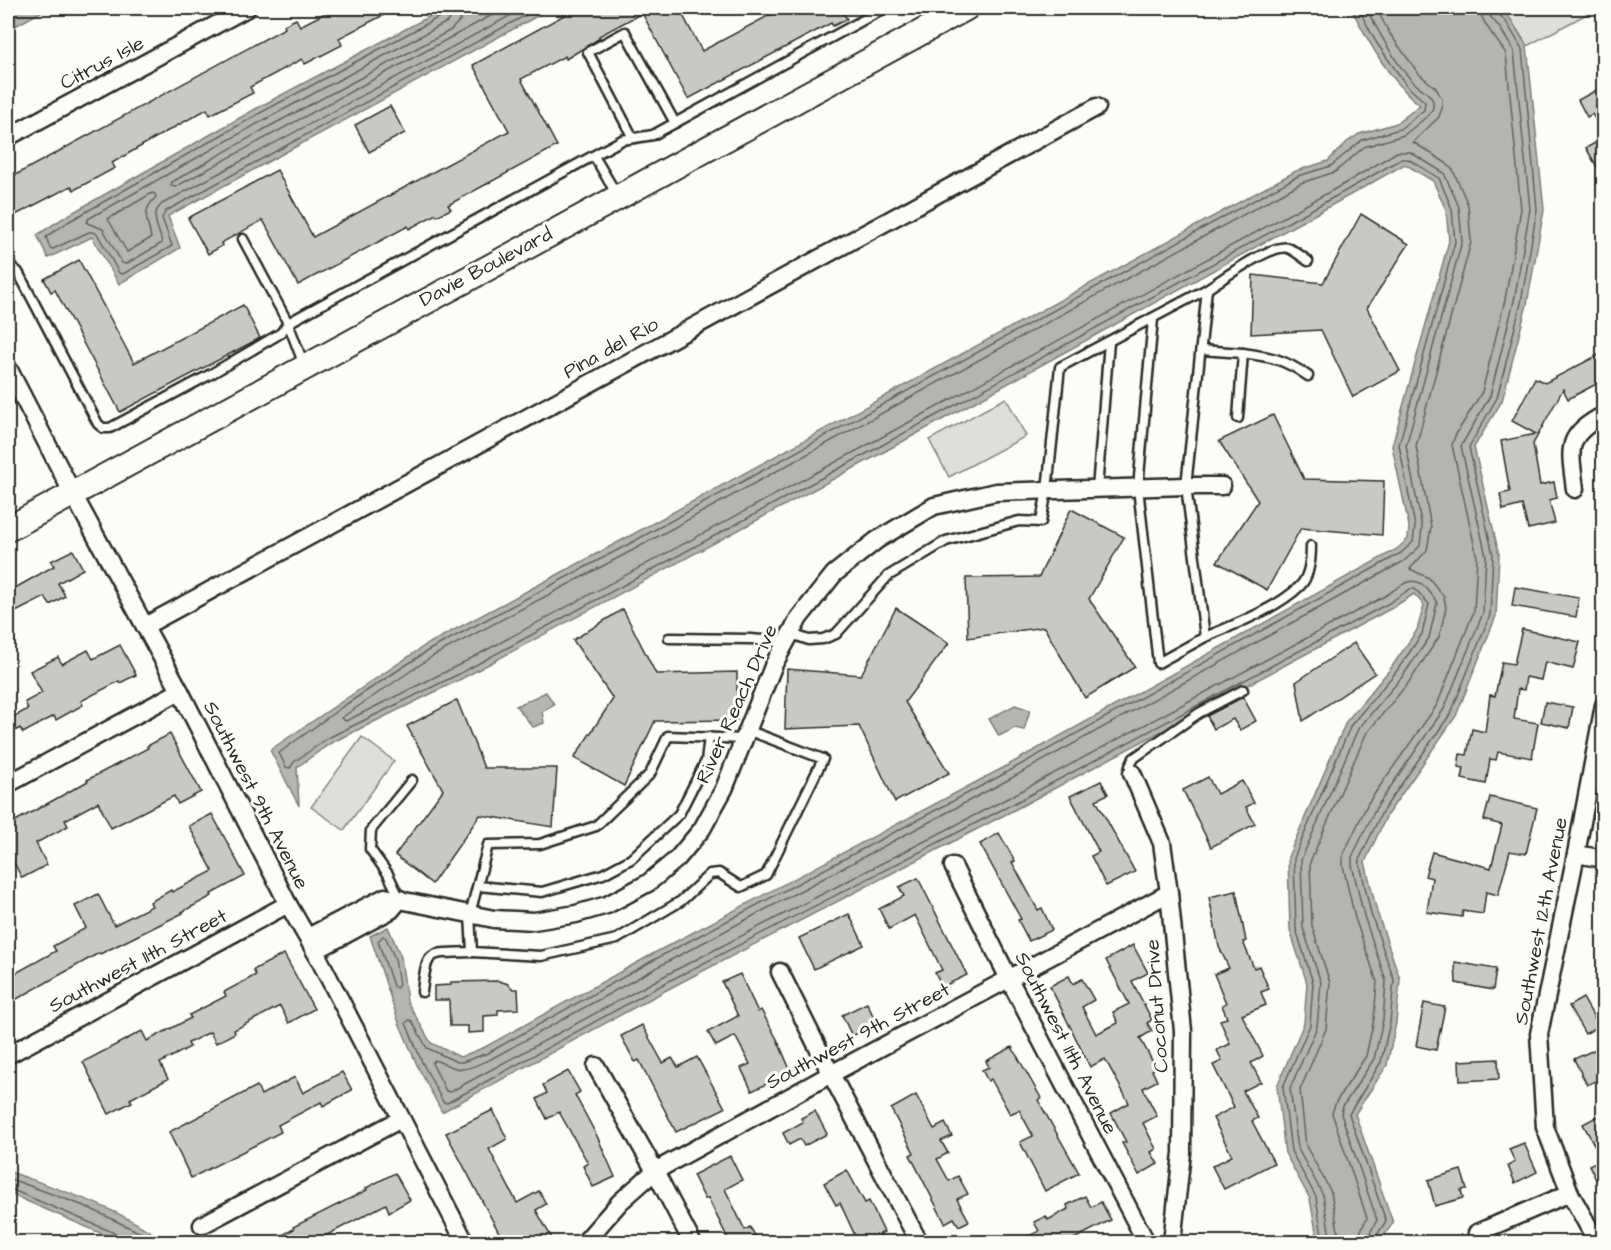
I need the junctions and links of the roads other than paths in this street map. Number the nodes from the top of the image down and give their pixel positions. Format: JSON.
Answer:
{"nodes":[{"id":1,"x":247,"y":8,"type":"edge"},
{"id":2,"x":861,"y":8,"type":"edge"},
{"id":3,"x":885,"y":8,"type":"edge"},
{"id":4,"x":966,"y":8,"type":"edge"},
{"id":5,"x":866,"y":17,"type":"junction"},
{"id":6,"x":1097,"y":107,"type":"dead end"},
{"id":7,"x":675,"y":123,"type":"junction"},
{"id":8,"x":8,"y":138,"type":"edge"},
{"id":9,"x":633,"y":138,"type":"junction"},
{"id":10,"x":594,"y":156,"type":"junction"},
{"id":11,"x":617,"y":196,"type":"junction"},
{"id":12,"x":243,"y":239,"type":"dead end"},
{"id":13,"x":1308,"y":261,"type":"dead end"},
{"id":14,"x":8,"y":264,"type":"edge"},
{"id":15,"x":1207,"y":290,"type":"junction"},
{"id":16,"x":1153,"y":319,"type":"junction"},
{"id":17,"x":288,"y":323,"type":"junction"},
{"id":18,"x":1109,"y":342,"type":"junction"},
{"id":19,"x":1201,"y":350,"type":"junction"},
{"id":20,"x":1244,"y":353,"type":"junction"},
{"id":21,"x":305,"y":366,"type":"junction"},
{"id":22,"x":8,"y":368,"type":"edge"},
{"id":23,"x":1308,"y":376,"type":"dead end"},
{"id":24,"x":1604,"y":415,"type":"edge"},
{"id":25,"x":1238,"y":418,"type":"dead end"},
{"id":26,"x":1186,"y":486,"type":"junction"},
{"id":27,"x":1222,"y":486,"type":"dead end"},
{"id":28,"x":1137,"y":488,"type":"junction"},
{"id":29,"x":1097,"y":489,"type":"junction"},
{"id":30,"x":1575,"y":489,"type":"dead end"},
{"id":31,"x":1047,"y":490,"type":"junction"},
{"id":32,"x":73,"y":494,"type":"junction"},
{"id":33,"x":8,"y":529,"type":"edge"},
{"id":34,"x":1311,"y":546,"type":"dead end"},
{"id":35,"x":145,"y":626,"type":"junction"},
{"id":36,"x":1205,"y":637,"type":"junction"},
{"id":37,"x":669,"y":638,"type":"dead end"},
{"id":38,"x":788,"y":638,"type":"junction"},
{"id":39,"x":1243,"y":690,"type":"dead end"},
{"id":40,"x":180,"y":691,"type":"junction"},
{"id":41,"x":1604,"y":705,"type":"edge"},
{"id":42,"x":746,"y":734,"type":"junction"},
{"id":43,"x":709,"y":737,"type":"junction"},
{"id":44,"x":1132,"y":772,"type":"joint"},
{"id":45,"x":412,"y":780,"type":"dead end"},
{"id":46,"x":8,"y":784,"type":"edge"},
{"id":47,"x":1576,"y":854,"type":"junction"},
{"id":48,"x":1604,"y":860,"type":"edge"},
{"id":49,"x":953,"y":866,"type":"dead end"},
{"id":50,"x":478,"y":886,"type":"junction"},
{"id":51,"x":1169,"y":893,"type":"junction"},
{"id":52,"x":400,"y":899,"type":"junction"},
{"id":53,"x":288,"y":903,"type":"junction"},
{"id":54,"x":470,"y":914,"type":"junction"},
{"id":55,"x":312,"y":944,"type":"junction"},
{"id":56,"x":472,"y":952,"type":"junction"},
{"id":57,"x":780,"y":972,"type":"dead end"},
{"id":58,"x":1009,"y":979,"type":"junction"},
{"id":59,"x":422,"y":992,"type":"dead end"},
{"id":60,"x":8,"y":1055,"type":"edge"},
{"id":61,"x":596,"y":1066,"type":"dead end"},
{"id":62,"x":831,"y":1074,"type":"junction"},
{"id":63,"x":400,"y":1119,"type":"junction"},
{"id":64,"x":655,"y":1171,"type":"junction"},
{"id":65,"x":1570,"y":1193,"type":"junction"},
{"id":66,"x":202,"y":1225,"type":"dead end"},
{"id":67,"x":1477,"y":1233,"type":"dead end"},
{"id":68,"x":1140,"y":1240,"type":"edge"},
{"id":69,"x":1172,"y":1240,"type":"edge"},
{"id":70,"x":465,"y":1242,"type":"edge"},
{"id":71,"x":585,"y":1242,"type":"edge"},
{"id":72,"x":692,"y":1242,"type":"edge"},
{"id":73,"x":919,"y":1242,"type":"edge"},
{"id":74,"x":1597,"y":1242,"type":"edge"}],
"edges":[{"from":1,"to":8,"type":"street","name":"Citrus Isle"},
{"from":2,"to":5,"type":"lane"},
{"from":3,"to":5,"type":"lane"},
{"from":4,"to":11,"type":"main road","name":"Davie Boulevard"},
{"from":5,"to":7,"type":"lane"},
{"from":6,"to":35,"type":"street","name":"Pina del Rio"},
{"from":7,"to":9,"type":"lane"},
{"from":7,"to":9,"type":"lane"},
{"from":9,"to":10,"type":"lane"},
{"from":10,"to":11,"type":"lane"},
{"from":10,"to":17,"type":"lane"},
{"from":11,"to":21,"type":"main road","name":"Davie Boulevard"},
{"from":12,"to":17,"type":"lane"},
{"from":13,"to":15,"type":"lane"},
{"from":14,"to":17,"type":"lane"},
{"from":15,"to":16,"type":"lane"},
{"from":15,"to":19,"type":"lane"},
{"from":16,"to":18,"type":"lane"},
{"from":16,"to":28,"type":"lane"},
{"from":17,"to":21,"type":"lane"},
{"from":18,"to":29,"type":"lane"},
{"from":18,"to":31,"type":"lane"},
{"from":19,"to":20,"type":"lane"},
{"from":19,"to":26,"type":"lane"},
{"from":20,"to":23,"type":"lane"},
{"from":20,"to":25,"type":"lane"},
{"from":21,"to":32,"type":"main road","name":"Davie Boulevard"},
{"from":22,"to":32,"type":"street","name":"Southwest 9th Avenue"},
{"from":24,"to":30,"type":"street"},
{"from":26,"to":27,"type":"street","name":"River Reach Drive"},
{"from":26,"to":28,"type":"street","name":"River Reach Drive"},
{"from":26,"to":36,"type":"lane"},
{"from":28,"to":29,"type":"street","name":"River Reach Drive"},
{"from":28,"to":36,"type":"lane"},
{"from":29,"to":31,"type":"street","name":"River Reach Drive"},
{"from":31,"to":38,"type":"street","name":"River Reach Drive"},
{"from":31,"to":38,"type":"lane"},
{"from":32,"to":33,"type":"main road","name":"Davie Boulevard"},
{"from":32,"to":35,"type":"street","name":"Southwest 9th Avenue"},
{"from":34,"to":36,"type":"lane"},
{"from":35,"to":40,"type":"street","name":"Southwest 9th Avenue"},
{"from":37,"to":38,"type":"lane"},
{"from":38,"to":42,"type":"street","name":"River Reach Drive"},
{"from":39,"to":44,"type":"lane"},
{"from":40,"to":46,"type":"street"},
{"from":40,"to":53,"type":"street","name":"Southwest 9th Avenue"},
{"from":41,"to":47,"type":"street","name":"Southwest 12th Avenue"},
{"from":42,"to":43,"type":"lane"},
{"from":42,"to":54,"type":"street","name":"River Reach Drive"},
{"from":42,"to":56,"type":"lane"},
{"from":43,"to":50,"type":"lane"},
{"from":43,"to":50,"type":"lane"},
{"from":44,"to":51,"type":"street","name":"Coconut Drive"},
{"from":45,"to":52,"type":"lane"},
{"from":47,"to":48,"type":"street"},
{"from":47,"to":65,"type":"street","name":"Southwest 12th Avenue"},
{"from":49,"to":58,"type":"street","name":"Southwest 11th Avenue"},
{"from":50,"to":54,"type":"lane"},
{"from":51,"to":58,"type":"street","name":"Southwest 9th Street"},
{"from":51,"to":69,"type":"street","name":"Coconut Drive"},
{"from":52,"to":54,"type":"street","name":"River Reach Drive"},
{"from":52,"to":55,"type":"street"},
{"from":53,"to":55,"type":"street","name":"Southwest 9th Avenue"},
{"from":53,"to":60,"type":"street","name":"Southwest 11th Street"},
{"from":54,"to":56,"type":"lane"},
{"from":55,"to":63,"type":"street","name":"Southwest 9th Avenue"},
{"from":56,"to":59,"type":"lane"},
{"from":57,"to":62,"type":"street"},
{"from":58,"to":62,"type":"street","name":"Southwest 9th Street"},
{"from":58,"to":68,"type":"street","name":"Southwest 11th Avenue"},
{"from":61,"to":64,"type":"street"},
{"from":62,"to":64,"type":"street","name":"Southwest 9th Street"},
{"from":62,"to":73,"type":"street"},
{"from":63,"to":66,"type":"street"},
{"from":63,"to":70,"type":"street","name":"Southwest 9th Avenue"},
{"from":64,"to":71,"type":"street","name":"Southwest 9th Street"},
{"from":64,"to":72,"type":"street"},
{"from":65,"to":67,"type":"street"},
{"from":65,"to":74,"type":"street","name":"Southwest 12th Avenue"},
{"from":68,"to":69,"type":"street"}]}
